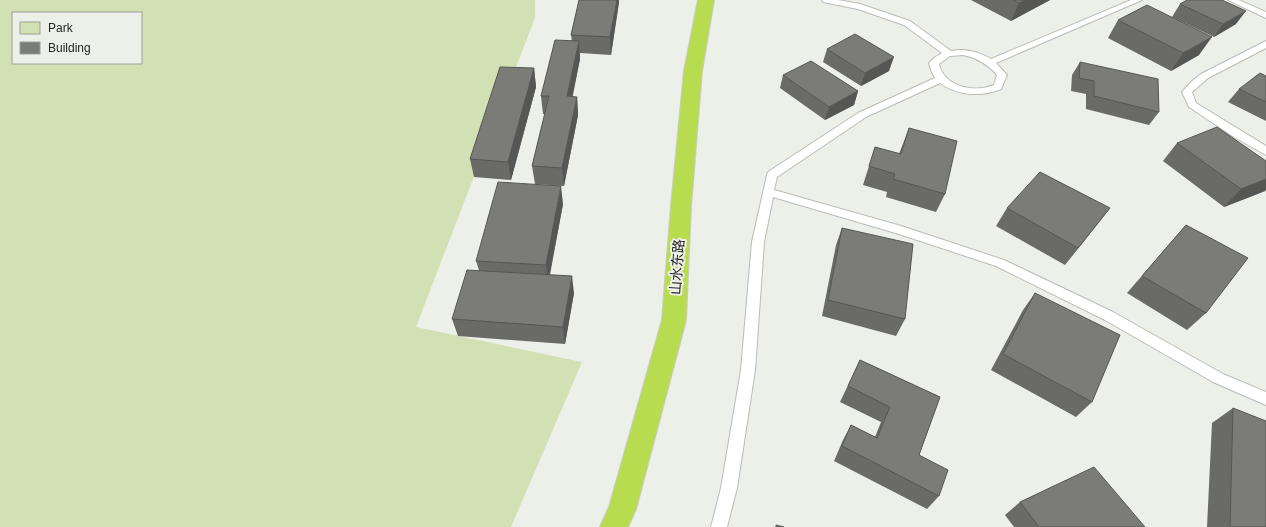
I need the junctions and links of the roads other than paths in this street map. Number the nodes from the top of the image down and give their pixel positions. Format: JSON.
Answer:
{"nodes":[{"id":1,"x":706,"y":0,"type":"edge"},
{"id":2,"x":826,"y":0,"type":"edge"},
{"id":3,"x":1138,"y":0,"type":"edge"},
{"id":4,"x":1232,"y":0,"type":"edge"},
{"id":5,"x":1266,"y":15,"type":"edge"},
{"id":6,"x":1266,"y":44,"type":"edge"},
{"id":7,"x":948,"y":53,"type":"junction"},
{"id":8,"x":992,"y":62,"type":"junction"},
{"id":9,"x":940,"y":79,"type":"junction"},
{"id":10,"x":1266,"y":151,"type":"edge"},
{"id":11,"x":768,"y":192,"type":"junction"},
{"id":12,"x":1266,"y":399,"type":"edge"},
{"id":13,"x":614,"y":527,"type":"edge"},
{"id":14,"x":719,"y":527,"type":"edge"}],
"edges":[{"from":1,"to":13,"type":"highway","name":"山水东路"},
{"from":2,"to":7,"type":"lane"},
{"from":3,"to":8,"type":"lane"},
{"from":4,"to":5,"type":"lane"},
{"from":6,"to":10,"type":"lane"},
{"from":7,"to":8,"type":"lane"},
{"from":7,"to":9,"type":"lane"},
{"from":8,"to":9,"type":"lane"},
{"from":9,"to":11,"type":"lane"},
{"from":11,"to":12,"type":"lane"},
{"from":11,"to":14,"type":"lane"}]}
